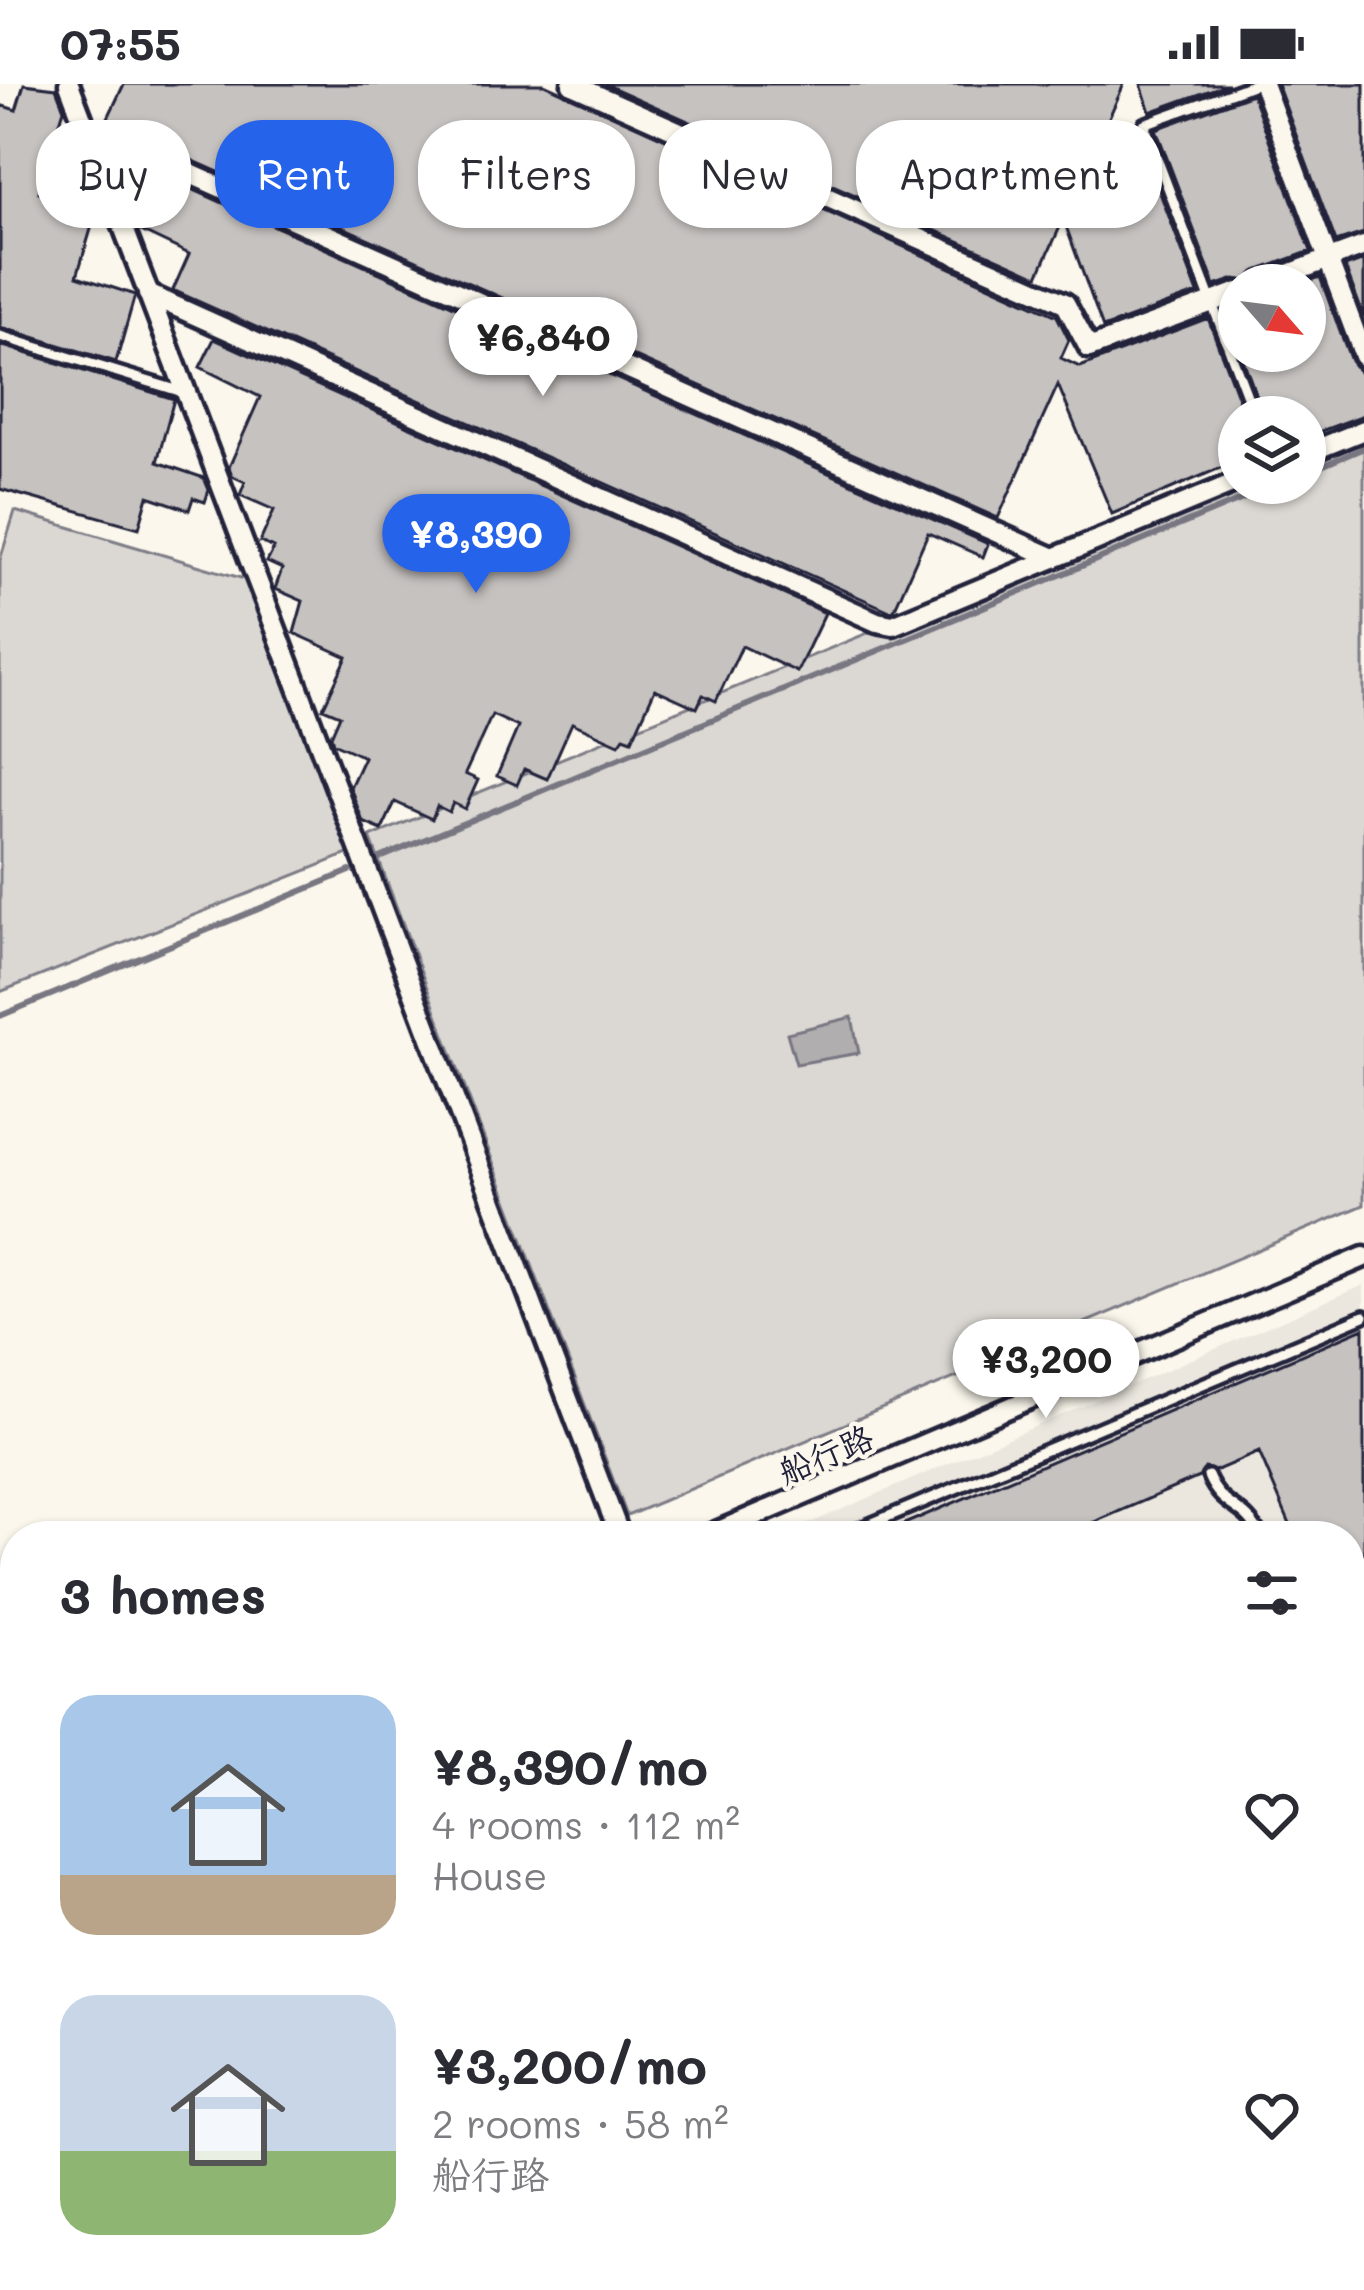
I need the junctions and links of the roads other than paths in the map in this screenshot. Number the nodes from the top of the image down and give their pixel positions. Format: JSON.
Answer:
{"nodes":[{"id":1,"x":69,"y":84,"type":"edge"},
{"id":2,"x":572,"y":84,"type":"edge"},
{"id":3,"x":1259,"y":84,"type":"edge"},
{"id":4,"x":82,"y":120,"type":"edge"},
{"id":5,"x":191,"y":174,"type":"edge"},
{"id":6,"x":123,"y":228,"type":"edge"},
{"id":7,"x":1364,"y":246,"type":"edge"},
{"id":8,"x":1328,"y":260,"type":"junction"},
{"id":9,"x":1317,"y":264,"type":"edge"},
{"id":10,"x":148,"y":294,"type":"junction"},
{"id":11,"x":1218,"y":300,"type":"edge"},
{"id":12,"x":1211,"y":303,"type":"junction"},
{"id":13,"x":0,"y":336,"type":"edge"},
{"id":14,"x":1364,"y":356,"type":"edge"},
{"id":15,"x":186,"y":393,"type":"junction"},
{"id":16,"x":1247,"y":396,"type":"edge"},
{"id":17,"x":1364,"y":430,"type":"edge"},
{"id":18,"x":1326,"y":445,"type":"edge"},
{"id":19,"x":1218,"y":491,"type":"edge"},
{"id":20,"x":1054,"y":558,"type":"junction"},
{"id":21,"x":1364,"y":1257,"type":"edge"},
{"id":22,"x":1364,"y":1316,"type":"edge"},
{"id":23,"x":1208,"y":1476,"type":"dead end"},
{"id":24,"x":614,"y":1521,"type":"edge"},
{"id":25,"x":741,"y":1521,"type":"edge"},
{"id":26,"x":879,"y":1521,"type":"edge"},
{"id":27,"x":1253,"y":1521,"type":"edge"}],
"edges":[{"from":1,"to":4,"type":"street"},
{"from":2,"to":12,"type":"street"},
{"from":3,"to":8,"type":"street"},
{"from":3,"to":12,"type":"lane"},
{"from":5,"to":20,"type":"street"},
{"from":6,"to":10,"type":"street"},
{"from":7,"to":8,"type":"street"},
{"from":8,"to":9,"type":"street"},
{"from":8,"to":14,"type":"street"},
{"from":10,"to":15,"type":"street"},
{"from":10,"to":20,"type":"street"},
{"from":11,"to":12,"type":"street"},
{"from":12,"to":16,"type":"lane"},
{"from":13,"to":15,"type":"lane"},
{"from":15,"to":24,"type":"street"},
{"from":17,"to":18,"type":"street"},
{"from":19,"to":20,"type":"street"},
{"from":21,"to":25,"type":"street","name":"船行路"},
{"from":22,"to":26,"type":"lane"},
{"from":23,"to":27,"type":"lane"}]}
